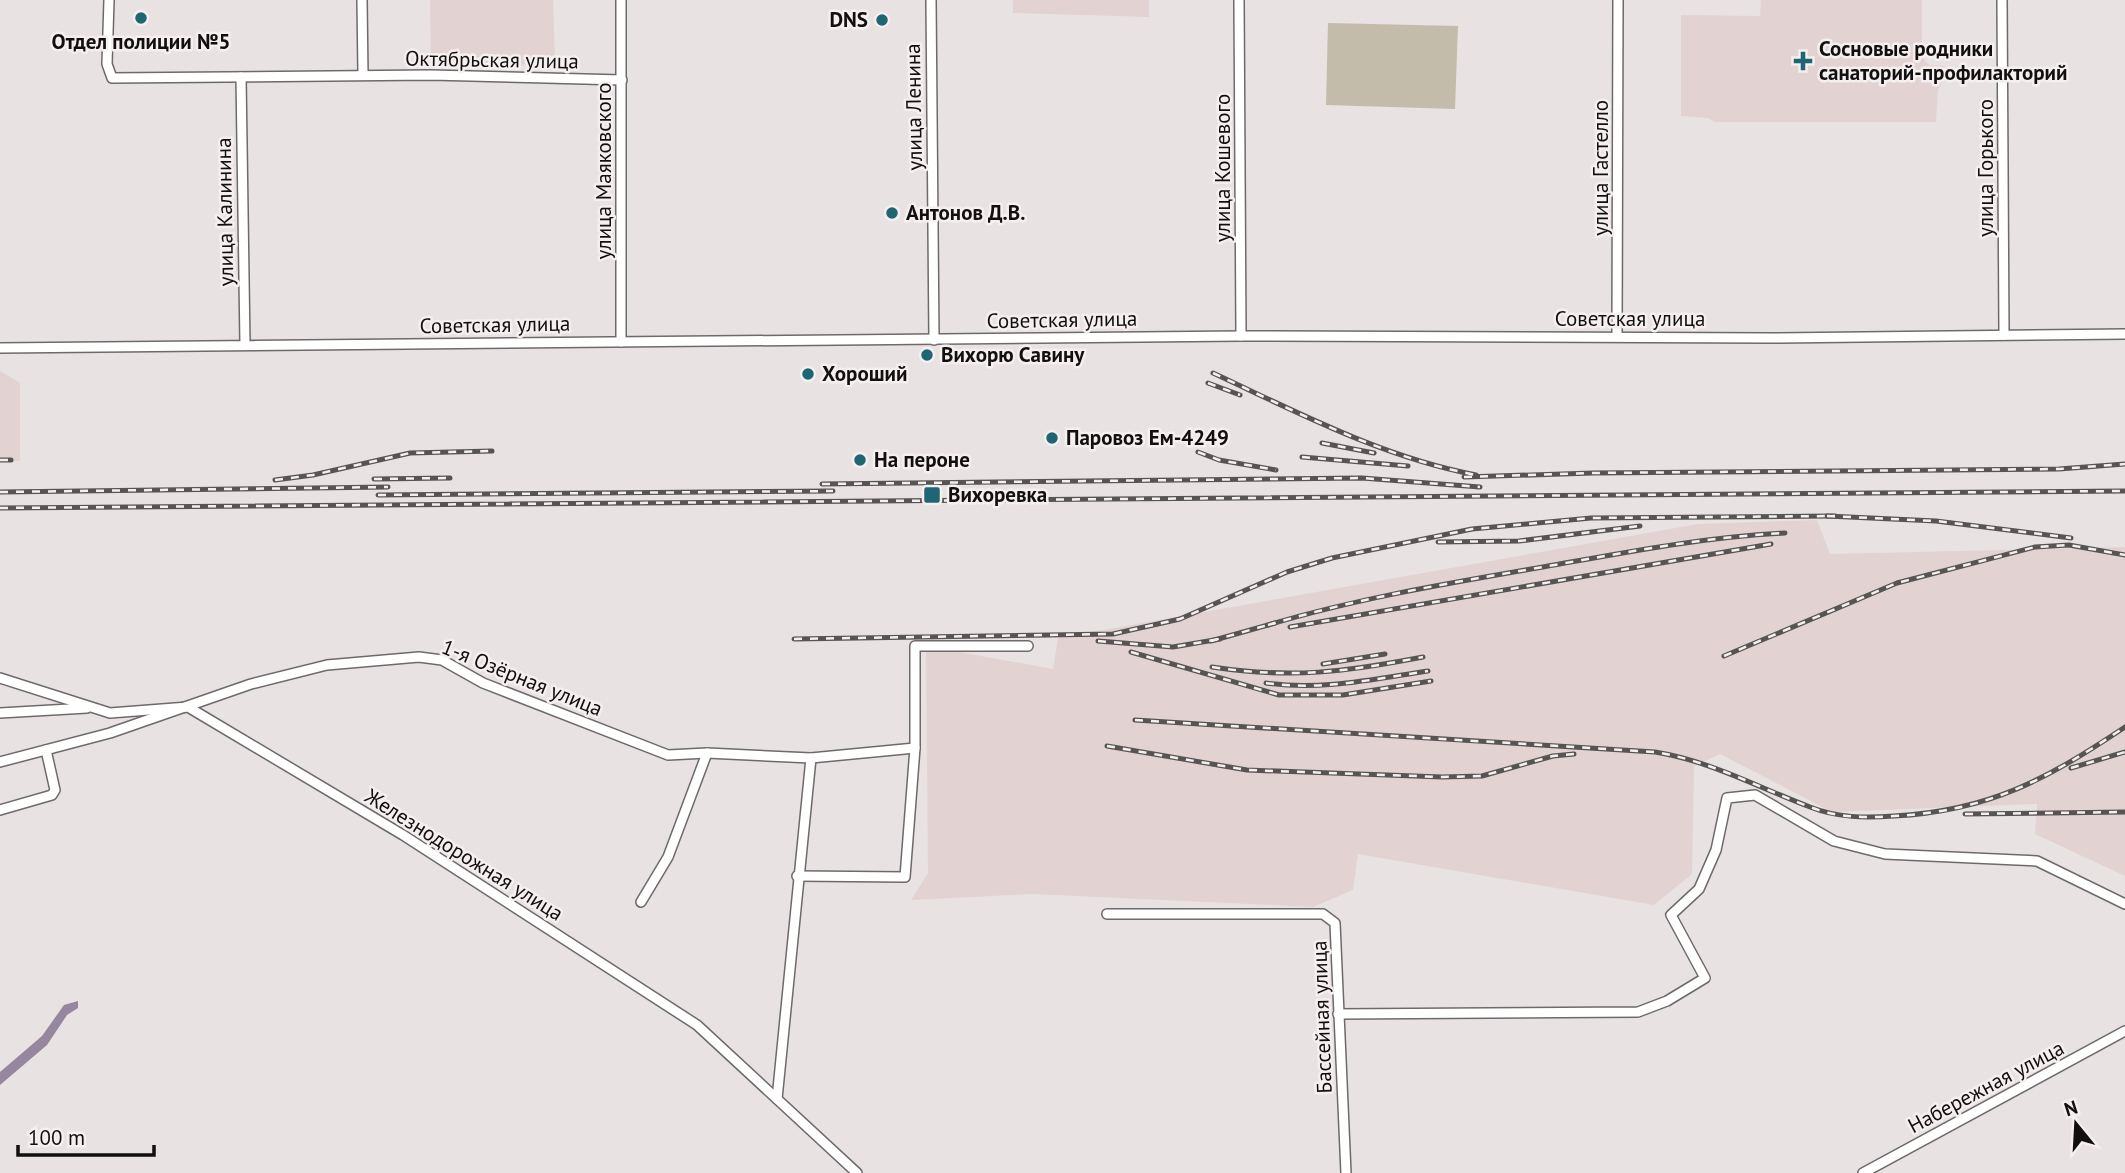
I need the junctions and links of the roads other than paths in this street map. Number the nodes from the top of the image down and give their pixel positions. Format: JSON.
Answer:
{"nodes":[{"id":1,"x":108,"y":0,"type":"edge"},
{"id":2,"x":362,"y":0,"type":"edge"},
{"id":3,"x":621,"y":0,"type":"edge"},
{"id":4,"x":930,"y":0,"type":"edge"},
{"id":5,"x":1239,"y":0,"type":"edge"},
{"id":6,"x":1618,"y":0,"type":"edge"},
{"id":7,"x":2002,"y":0,"type":"edge"},
{"id":8,"x":363,"y":75,"type":"junction"},
{"id":9,"x":241,"y":78,"type":"junction"},
{"id":10,"x":622,"y":80,"type":"junction"},
{"id":11,"x":2125,"y":334,"type":"edge"},
{"id":12,"x":2004,"y":335,"type":"junction"},
{"id":13,"x":1241,"y":336,"type":"junction"},
{"id":14,"x":1618,"y":337,"type":"junction"},
{"id":15,"x":934,"y":340,"type":"junction"},
{"id":16,"x":621,"y":342,"type":"junction"},
{"id":17,"x":245,"y":345,"type":"junction"},
{"id":18,"x":0,"y":348,"type":"edge"},
{"id":19,"x":1028,"y":646,"type":"dead end"},
{"id":20,"x":0,"y":678,"type":"edge"},
{"id":21,"x":188,"y":707,"type":"junction"},
{"id":22,"x":92,"y":708,"type":"junction"},
{"id":23,"x":0,"y":713,"type":"edge"},
{"id":24,"x":915,"y":748,"type":"junction"},
{"id":25,"x":46,"y":750,"type":"junction"},
{"id":26,"x":707,"y":753,"type":"junction"},
{"id":27,"x":811,"y":758,"type":"junction"},
{"id":28,"x":0,"y":762,"type":"edge"},
{"id":29,"x":0,"y":810,"type":"edge"},
{"id":30,"x":797,"y":876,"type":"junction"},
{"id":31,"x":641,"y":902,"type":"dead end"},
{"id":32,"x":2125,"y":904,"type":"edge"},
{"id":33,"x":1107,"y":914,"type":"dead end"},
{"id":34,"x":1338,"y":1014,"type":"junction"},
{"id":35,"x":2125,"y":1031,"type":"edge"},
{"id":36,"x":777,"y":1099,"type":"junction"},
{"id":37,"x":857,"y":1173,"type":"edge"},
{"id":38,"x":1346,"y":1173,"type":"edge"},
{"id":39,"x":1863,"y":1173,"type":"edge"}],
"edges":[{"from":1,"to":9,"type":"street","name":"Октябрьская улица"},
{"from":2,"to":8,"type":"street"},
{"from":3,"to":10,"type":"street","name":"улица Маяковского"},
{"from":4,"to":15,"type":"street","name":"улица Ленина"},
{"from":5,"to":13,"type":"street","name":"улица Кошевого"},
{"from":6,"to":14,"type":"street","name":"улица Гастелло"},
{"from":7,"to":12,"type":"street","name":"улица Горького"},
{"from":8,"to":9,"type":"street","name":"Октябрьская улица"},
{"from":8,"to":10,"type":"street","name":"Октябрьская улица"},
{"from":9,"to":17,"type":"street","name":"улица Калинина"},
{"from":10,"to":16,"type":"street","name":"улица Маяковского"},
{"from":11,"to":12,"type":"street","name":"Советская улица"},
{"from":12,"to":14,"type":"street","name":"Советская улица"},
{"from":13,"to":14,"type":"street","name":"Советская улица"},
{"from":13,"to":15,"type":"street","name":"Советская улица"},
{"from":15,"to":16,"type":"street","name":"Советская улица"},
{"from":16,"to":17,"type":"street","name":"Советская улица"},
{"from":17,"to":18,"type":"street","name":"Советская улица"},
{"from":19,"to":24,"type":"street"},
{"from":20,"to":22,"type":"street"},
{"from":21,"to":22,"type":"street"},
{"from":21,"to":25,"type":"street","name":"1-я Озёрная улица"},
{"from":21,"to":26,"type":"street","name":"1-я Озёрная улица"},
{"from":21,"to":36,"type":"street","name":"Железнодорожная улица"},
{"from":22,"to":23,"type":"street"},
{"from":24,"to":27,"type":"street","name":"1-я Озёрная улица"},
{"from":24,"to":30,"type":"street"},
{"from":25,"to":28,"type":"street","name":"1-я Озёрная улица"},
{"from":25,"to":29,"type":"street"},
{"from":26,"to":27,"type":"street","name":"1-я Озёрная улица"},
{"from":26,"to":31,"type":"street"},
{"from":27,"to":30,"type":"street"},
{"from":30,"to":36,"type":"street"},
{"from":32,"to":34,"type":"street"},
{"from":33,"to":34,"type":"street","name":"Бассейная улица"},
{"from":34,"to":38,"type":"street","name":"Бассейная улица"},
{"from":35,"to":39,"type":"street","name":"Набережная улица"},
{"from":36,"to":37,"type":"street","name":"Железнодорожная улица"}]}
